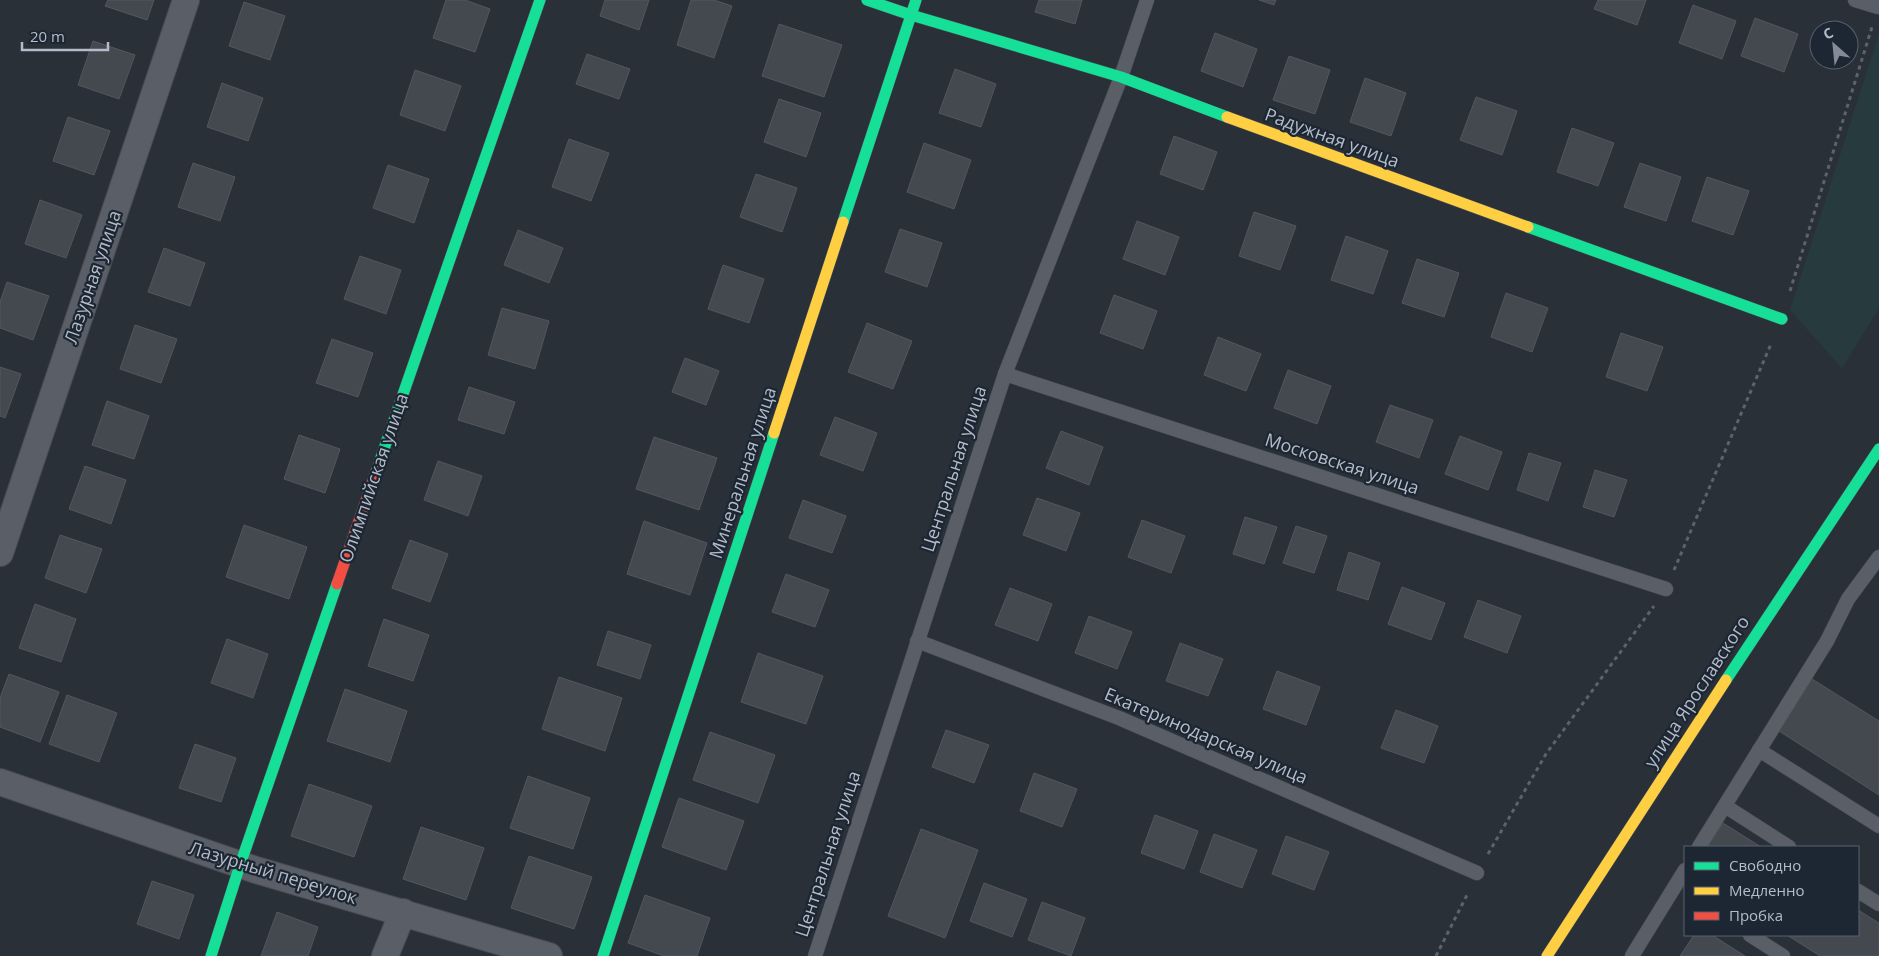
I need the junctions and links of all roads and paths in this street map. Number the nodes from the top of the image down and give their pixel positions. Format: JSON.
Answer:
{"nodes":[{"id":1,"x":186,"y":0,"type":"edge"},
{"id":2,"x":540,"y":0,"type":"edge"},
{"id":3,"x":867,"y":0,"type":"edge"},
{"id":4,"x":916,"y":0,"type":"edge"},
{"id":5,"x":1147,"y":0,"type":"edge"},
{"id":6,"x":1855,"y":0,"type":"edge"},
{"id":7,"x":1878,"y":7,"type":"joint"},
{"id":8,"x":911,"y":15,"type":"junction"},
{"id":9,"x":1121,"y":77,"type":"junction"},
{"id":10,"x":1782,"y":319,"type":"junction"},
{"id":11,"x":1005,"y":374,"type":"junction"},
{"id":12,"x":1879,"y":449,"type":"edge"},
{"id":13,"x":0,"y":553,"type":"edge"},
{"id":14,"x":1879,"y":557,"type":"edge"},
{"id":15,"x":1666,"y":589,"type":"junction"},
{"id":16,"x":917,"y":641,"type":"junction"},
{"id":17,"x":1759,"y":750,"type":"junction"},
{"id":18,"x":0,"y":782,"type":"edge"},
{"id":19,"x":1724,"y":806,"type":"junction"},
{"id":20,"x":1879,"y":826,"type":"edge"},
{"id":21,"x":1700,"y":846,"type":"edge"},
{"id":22,"x":1787,"y":846,"type":"edge"},
{"id":23,"x":240,"y":865,"type":"junction"},
{"id":24,"x":1478,"y":873,"type":"junction"},
{"id":25,"x":1684,"y":874,"type":"edge"},
{"id":26,"x":1680,"y":890,"type":"edge"},
{"id":27,"x":1859,"y":892,"type":"edge"},
{"id":28,"x":1879,"y":904,"type":"edge"},
{"id":29,"x":402,"y":912,"type":"junction"},
{"id":30,"x":1752,"y":936,"type":"edge"},
{"id":31,"x":211,"y":956,"type":"edge"},
{"id":32,"x":385,"y":956,"type":"edge"},
{"id":33,"x":548,"y":956,"type":"edge"},
{"id":34,"x":603,"y":956,"type":"edge"},
{"id":35,"x":815,"y":956,"type":"edge"},
{"id":36,"x":1436,"y":956,"type":"edge"},
{"id":37,"x":1547,"y":956,"type":"edge"},
{"id":38,"x":1632,"y":956,"type":"edge"},
{"id":39,"x":1783,"y":956,"type":"edge"}],
"edges":[{"from":1,"to":13,"type":"street","name":"Лазурная улица"},
{"from":2,"to":23,"type":"street","name":"Олимпийская улица"},
{"from":3,"to":8,"type":"street","name":"Радужная улица"},
{"from":4,"to":8,"type":"street","name":"Минеральная улица"},
{"from":5,"to":9,"type":"lane","name":"Центральная улица"},
{"from":6,"to":7,"type":"lane"},
{"from":7,"to":10,"type":"path"},
{"from":8,"to":9,"type":"street","name":"Радужная улица"},
{"from":8,"to":34,"type":"street","name":"Минеральная улица"},
{"from":9,"to":10,"type":"street","name":"Радужная улица"},
{"from":9,"to":11,"type":"lane","name":"Центральная улица"},
{"from":10,"to":15,"type":"path"},
{"from":11,"to":15,"type":"lane","name":"Московская улица"},
{"from":11,"to":16,"type":"lane","name":"Центральная улица"},
{"from":12,"to":37,"type":"street","name":"улица Ярославского"},
{"from":14,"to":17,"type":"lane"},
{"from":15,"to":24,"type":"path"},
{"from":16,"to":24,"type":"lane","name":"Екатеринодарская улица"},
{"from":16,"to":35,"type":"lane","name":"Центральная улица"},
{"from":17,"to":19,"type":"lane"},
{"from":17,"to":20,"type":"lane"},
{"from":18,"to":23,"type":"street","name":"Лазурный переулок"},
{"from":19,"to":21,"type":"lane"},
{"from":19,"to":22,"type":"lane"},
{"from":23,"to":29,"type":"street","name":"Лазурный переулок"},
{"from":23,"to":31,"type":"street","name":"Олимпийская улица"},
{"from":24,"to":36,"type":"path"},
{"from":25,"to":26,"type":"lane"},
{"from":26,"to":38,"type":"lane"},
{"from":27,"to":28,"type":"lane"},
{"from":29,"to":32,"type":"street"},
{"from":29,"to":33,"type":"street","name":"Лазурный переулок"},
{"from":30,"to":39,"type":"lane"}]}
